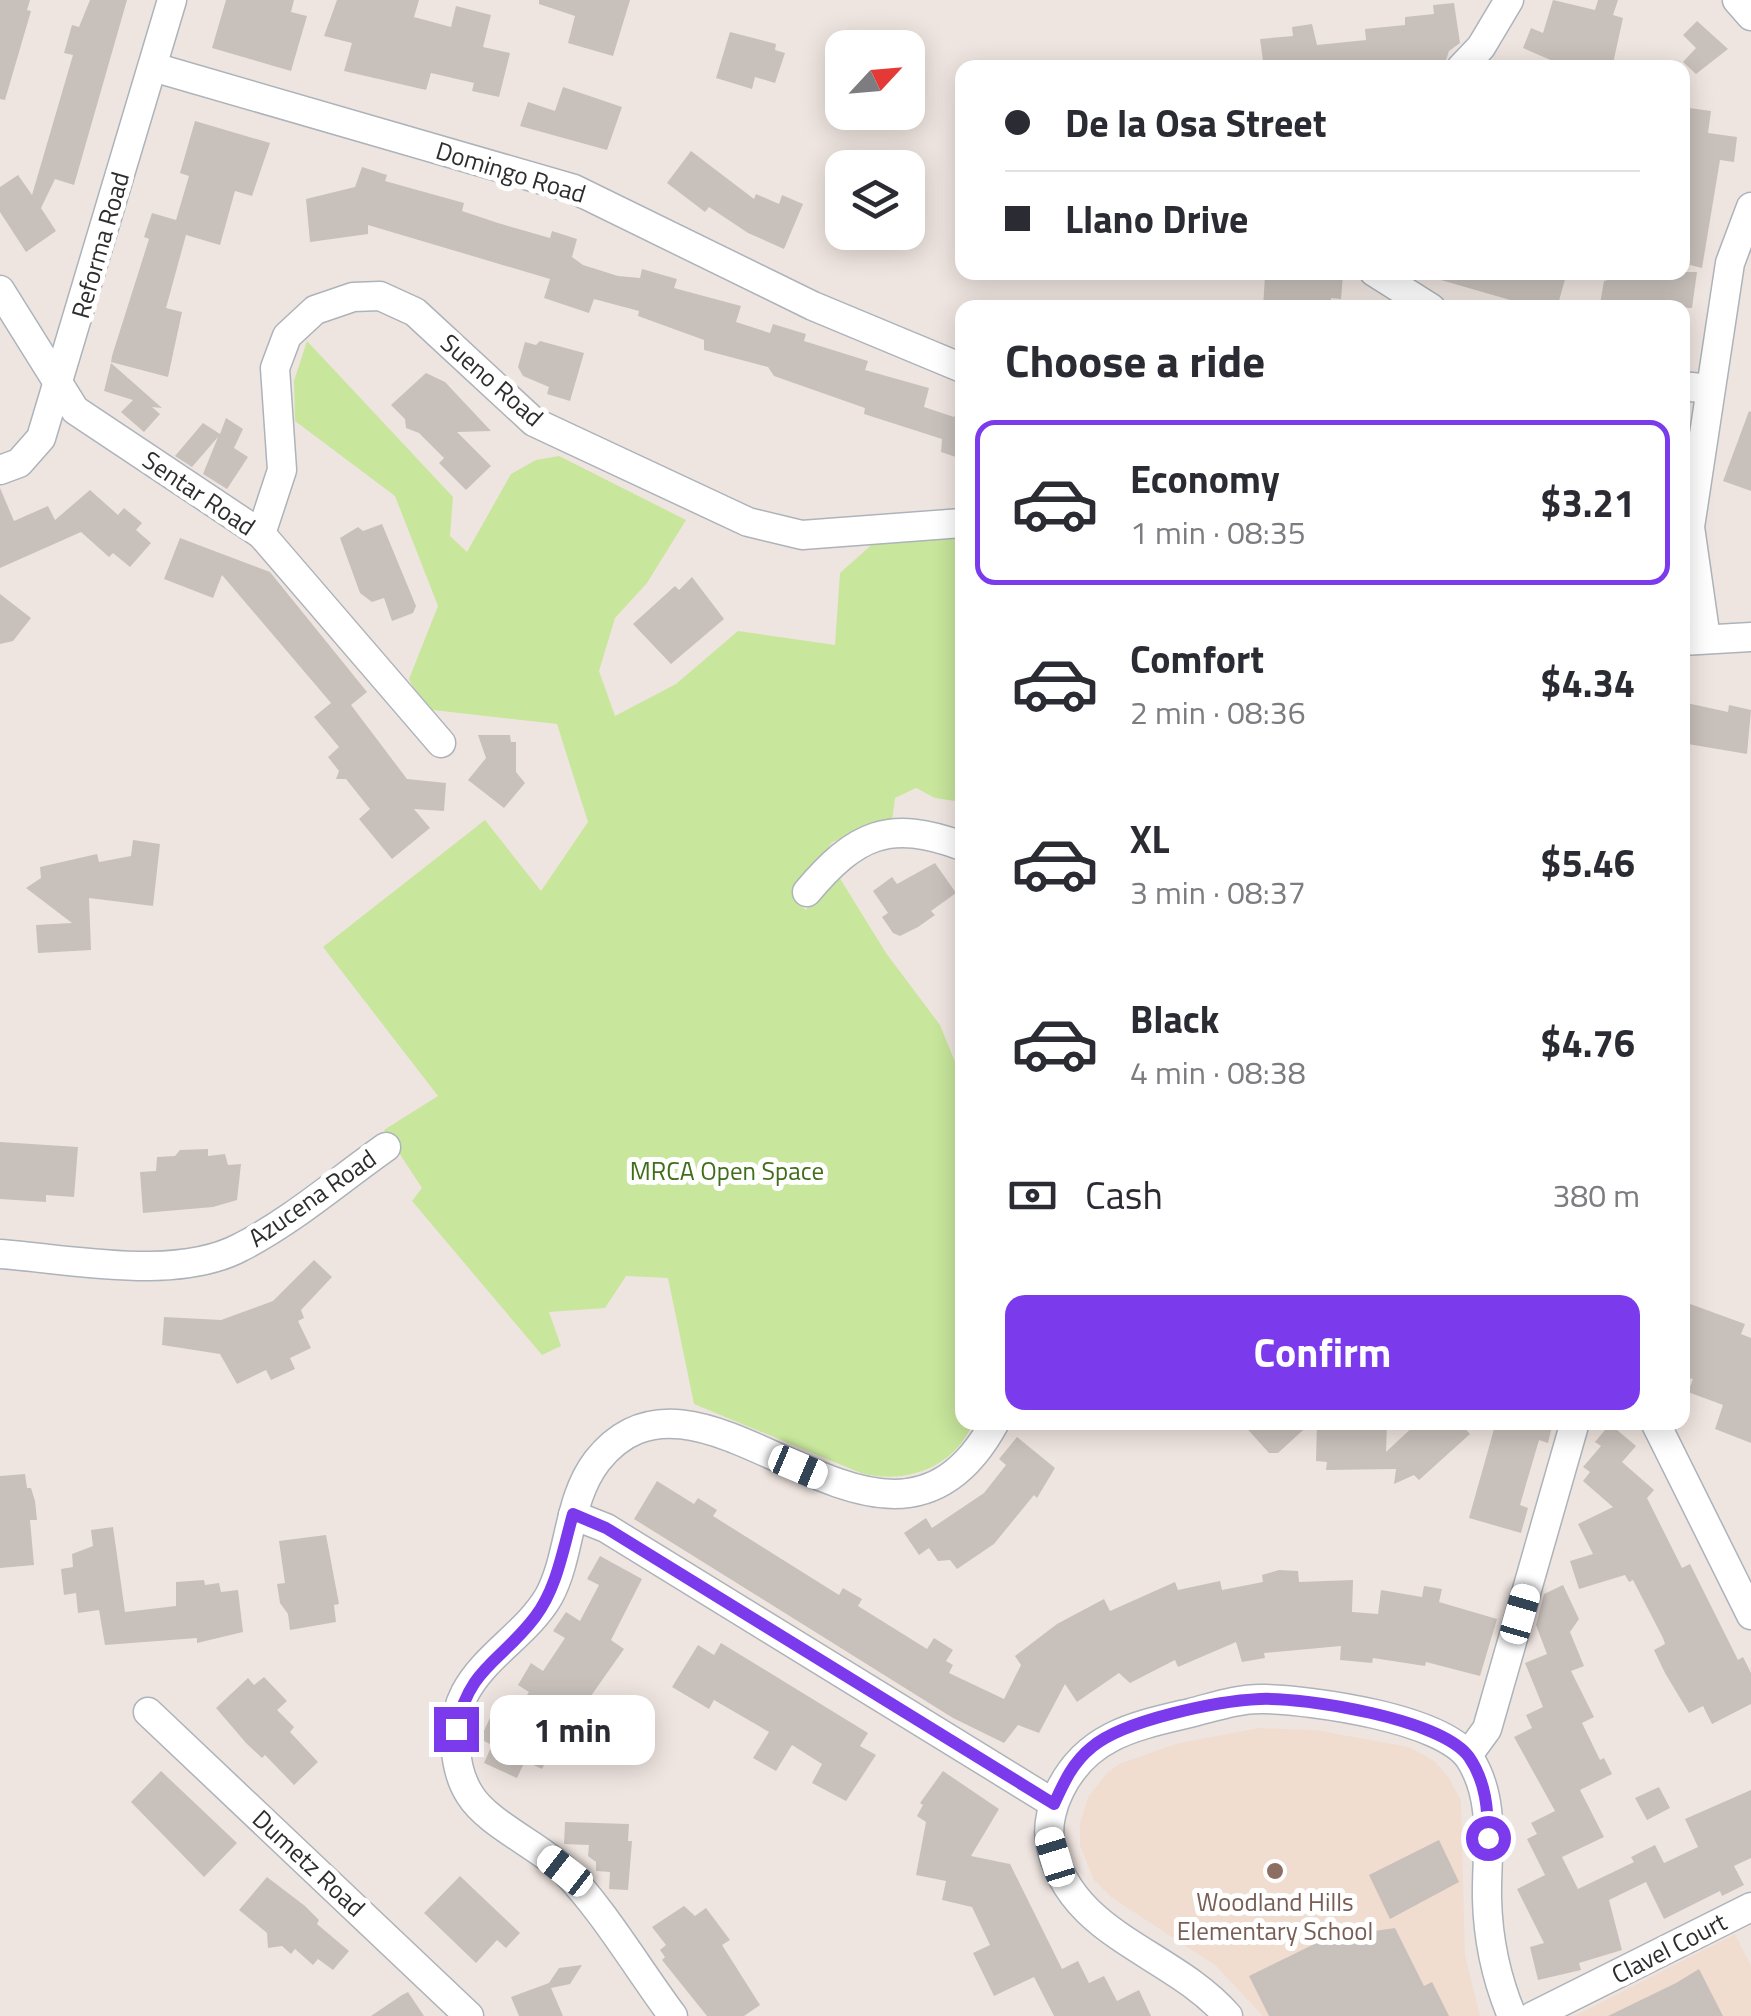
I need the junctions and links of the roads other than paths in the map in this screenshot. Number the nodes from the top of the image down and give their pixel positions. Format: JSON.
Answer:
{"nodes":[{"id":1,"x":172,"y":0,"type":"edge"},
{"id":2,"x":1509,"y":0,"type":"edge"},
{"id":3,"x":1737,"y":0,"type":"edge"},
{"id":4,"x":1751,"y":16,"type":"edge"},
{"id":5,"x":1468,"y":60,"type":"edge"},
{"id":6,"x":153,"y":67,"type":"junction"},
{"id":7,"x":1751,"y":207,"type":"edge"},
{"id":8,"x":1387,"y":280,"type":"edge"},
{"id":9,"x":0,"y":290,"type":"edge"},
{"id":10,"x":1418,"y":300,"type":"edge"},
{"id":11,"x":955,"y":365,"type":"edge"},
{"id":12,"x":60,"y":383,"type":"junction"},
{"id":13,"x":1696,"y":388,"type":"edge"},
{"id":14,"x":0,"y":470,"type":"edge"},
{"id":15,"x":955,"y":524,"type":"edge"},
{"id":16,"x":261,"y":534,"type":"junction"},
{"id":17,"x":1751,"y":637,"type":"edge"},
{"id":18,"x":1694,"y":640,"type":"edge"},
{"id":19,"x":441,"y":743,"type":"dead end"},
{"id":20,"x":955,"y":843,"type":"edge"},
{"id":21,"x":807,"y":892,"type":"dead end"},
{"id":22,"x":386,"y":1147,"type":"dead end"},
{"id":23,"x":0,"y":1254,"type":"edge"},
{"id":24,"x":991,"y":1430,"type":"edge"},
{"id":25,"x":1574,"y":1430,"type":"edge"},
{"id":26,"x":1659,"y":1430,"type":"edge"},
{"id":27,"x":573,"y":1514,"type":"junction"},
{"id":28,"x":1751,"y":1615,"type":"edge"},
{"id":29,"x":148,"y":1712,"type":"dead end"},
{"id":30,"x":1468,"y":1755,"type":"junction"},
{"id":31,"x":1054,"y":1804,"type":"junction"},
{"id":32,"x":1751,"y":1908,"type":"edge"},
{"id":33,"x":469,"y":2016,"type":"edge"},
{"id":34,"x":673,"y":2016,"type":"edge"},
{"id":35,"x":1228,"y":2016,"type":"edge"},
{"id":36,"x":1512,"y":2016,"type":"edge"},
{"id":37,"x":1534,"y":2016,"type":"edge"}],
"edges":[{"from":1,"to":6,"type":"street","name":"Reforma Road"},
{"from":2,"to":5,"type":"street"},
{"from":3,"to":4,"type":"street"},
{"from":6,"to":11,"type":"street","name":"Domingo Road"},
{"from":6,"to":12,"type":"street","name":"Reforma Road"},
{"from":7,"to":13,"type":"street"},
{"from":8,"to":10,"type":"street"},
{"from":9,"to":12,"type":"street","name":"Sentar Road"},
{"from":12,"to":14,"type":"street","name":"Reforma Road"},
{"from":12,"to":16,"type":"street","name":"Sentar Road"},
{"from":13,"to":18,"type":"street"},
{"from":15,"to":16,"type":"street","name":"Sueno Road"},
{"from":16,"to":19,"type":"street","name":"Sentar Road"},
{"from":17,"to":18,"type":"street"},
{"from":20,"to":21,"type":"street"},
{"from":22,"to":23,"type":"street","name":"Azucena Road"},
{"from":24,"to":27,"type":"street"},
{"from":25,"to":30,"type":"street"},
{"from":26,"to":28,"type":"street"},
{"from":27,"to":31,"type":"street"},
{"from":27,"to":34,"type":"street"},
{"from":29,"to":33,"type":"street","name":"Dumetz Road"},
{"from":30,"to":31,"type":"street"},
{"from":30,"to":36,"type":"street"},
{"from":31,"to":35,"type":"street"},
{"from":32,"to":37,"type":"street","name":"Clavel Court"}]}
